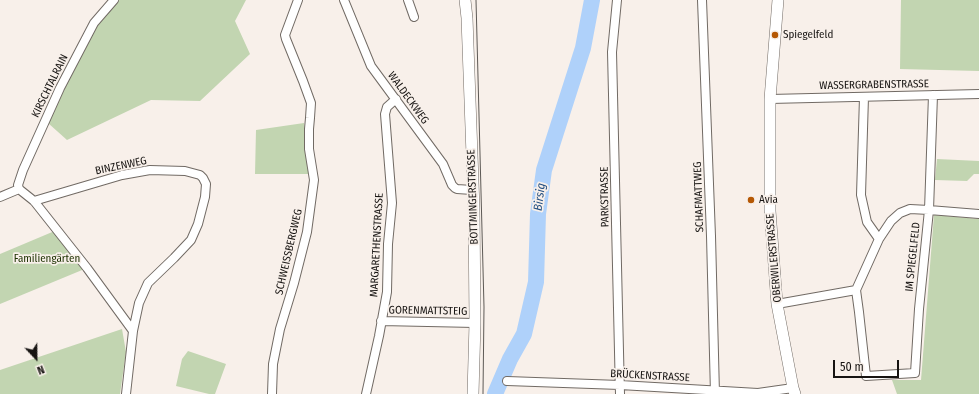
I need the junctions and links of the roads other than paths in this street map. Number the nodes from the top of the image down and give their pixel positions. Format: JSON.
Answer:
{"nodes":[{"id":1,"x":114,"y":0,"type":"edge"},
{"id":2,"x":298,"y":0,"type":"edge"},
{"id":3,"x":344,"y":0,"type":"edge"},
{"id":4,"x":408,"y":0,"type":"edge"},
{"id":5,"x":465,"y":0,"type":"edge"},
{"id":6,"x":617,"y":0,"type":"edge"},
{"id":7,"x":702,"y":0,"type":"edge"},
{"id":8,"x":778,"y":0,"type":"edge"},
{"id":9,"x":414,"y":17,"type":"dead end"},
{"id":10,"x":979,"y":94,"type":"edge"},
{"id":11,"x":935,"y":95,"type":"junction"},
{"id":12,"x":864,"y":96,"type":"junction"},
{"id":13,"x":396,"y":99,"type":"junction"},
{"id":14,"x":770,"y":99,"type":"junction"},
{"id":15,"x":19,"y":189,"type":"junction"},
{"id":16,"x":472,"y":190,"type":"junction"},
{"id":17,"x":0,"y":197,"type":"edge"},
{"id":18,"x":34,"y":201,"type":"junction"},
{"id":19,"x":929,"y":210,"type":"junction"},
{"id":20,"x":979,"y":214,"type":"edge"},
{"id":21,"x":879,"y":240,"type":"junction"},
{"id":22,"x":856,"y":290,"type":"junction"},
{"id":23,"x":777,"y":304,"type":"junction"},
{"id":24,"x":381,"y":321,"type":"junction"},
{"id":25,"x":475,"y":323,"type":"junction"},
{"id":26,"x":133,"y":331,"type":"junction"},
{"id":27,"x":506,"y":381,"type":"dead end"},
{"id":28,"x":620,"y":385,"type":"junction"},
{"id":29,"x":794,"y":391,"type":"edge"},
{"id":30,"x":715,"y":392,"type":"edge"},
{"id":31,"x":759,"y":393,"type":"edge"},
{"id":32,"x":126,"y":394,"type":"edge"},
{"id":33,"x":272,"y":394,"type":"edge"},
{"id":34,"x":366,"y":394,"type":"edge"},
{"id":35,"x":473,"y":394,"type":"edge"},
{"id":36,"x":620,"y":394,"type":"edge"}],
"edges":[{"from":1,"to":15,"type":"street","name":"KIRSCHTALRAIN"},
{"from":2,"to":33,"type":"street","name":"SCHWEISSBERGWEG"},
{"from":3,"to":13,"type":"street","name":"WALDECKWEG"},
{"from":4,"to":9,"type":"street"},
{"from":5,"to":16,"type":"main road","name":"BOTTMINGERSTRASSE"},
{"from":6,"to":28,"type":"street","name":"PARKSTRASSE"},
{"from":7,"to":30,"type":"street","name":"SCHAFMATTWEG"},
{"from":8,"to":14,"type":"main road","name":"OBERWILERSTRASSE"},
{"from":10,"to":11,"type":"street","name":"WASSERGRABENSTRASSE"},
{"from":11,"to":12,"type":"street","name":"WASSERGRABENSTRASSE"},
{"from":11,"to":19,"type":"street","name":"IM SPIEGELFELD"},
{"from":12,"to":14,"type":"street","name":"WASSERGRABENSTRASSE"},
{"from":12,"to":21,"type":"street"},
{"from":13,"to":16,"type":"street","name":"WALDECKWEG"},
{"from":13,"to":24,"type":"street","name":"MARGARETHENSTRASSE"},
{"from":14,"to":23,"type":"main road","name":"OBERWILERSTRASSE"},
{"from":15,"to":17,"type":"street"},
{"from":15,"to":18,"type":"street"},
{"from":16,"to":25,"type":"main road","name":"BOTTMINGERSTRASSE"},
{"from":18,"to":26,"type":"street"},
{"from":18,"to":26,"type":"street","name":"BINZENWEG"},
{"from":19,"to":20,"type":"street"},
{"from":19,"to":21,"type":"street"},
{"from":19,"to":22,"type":"street","name":"IM SPIEGELFELD"},
{"from":21,"to":22,"type":"street"},
{"from":22,"to":23,"type":"street"},
{"from":23,"to":29,"type":"main road","name":"OBERWILERSTRASSE"},
{"from":24,"to":25,"type":"street","name":"GORENMATTSTEIG"},
{"from":24,"to":34,"type":"street","name":"MARGARETHENSTRASSE"},
{"from":25,"to":35,"type":"main road","name":"BOTTMINGERSTRASSE"},
{"from":26,"to":32,"type":"street"},
{"from":27,"to":28,"type":"street","name":"BRÜCKENSTRASSE"},
{"from":28,"to":30,"type":"street","name":"BRÜCKENSTRASSE"},
{"from":28,"to":36,"type":"street","name":"PARKSTRASSE"},
{"from":29,"to":31,"type":"street","name":"BRÜCKENSTRASSE"},
{"from":30,"to":31,"type":"street","name":"BRÜCKENSTRASSE"}]}
